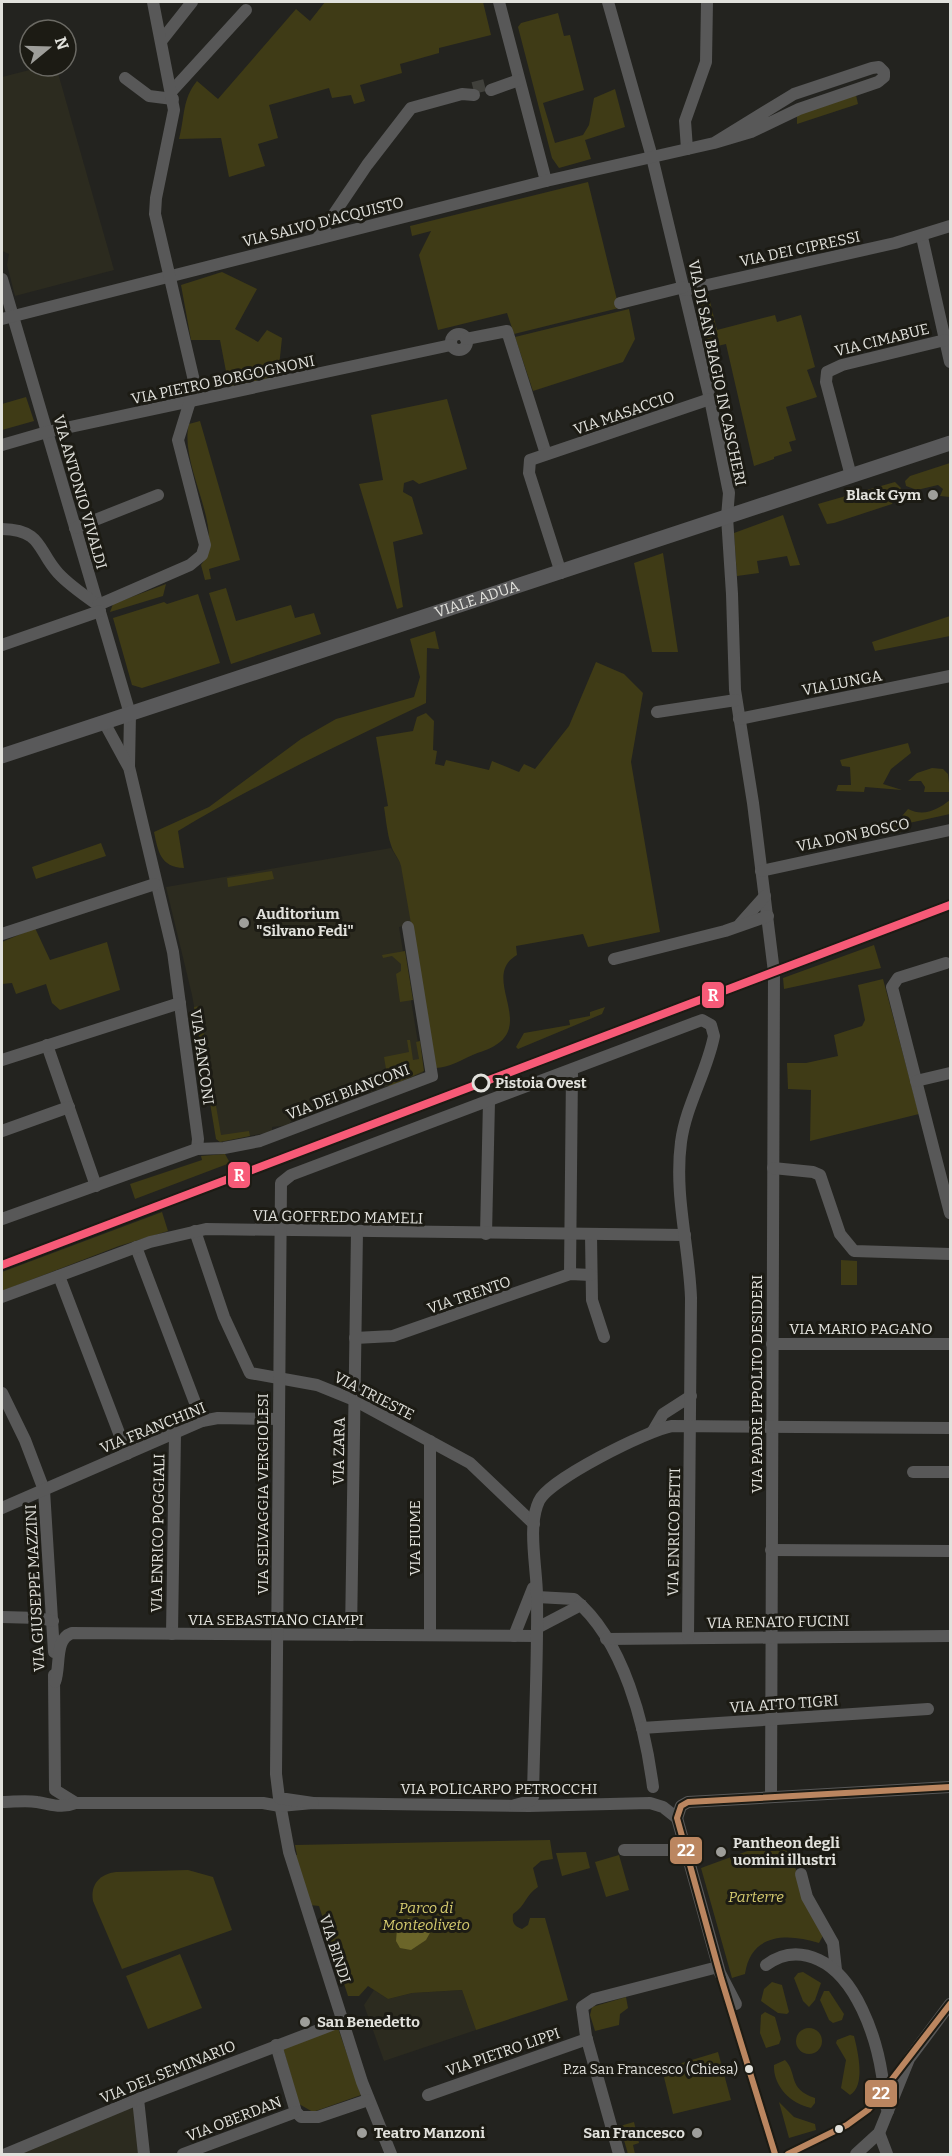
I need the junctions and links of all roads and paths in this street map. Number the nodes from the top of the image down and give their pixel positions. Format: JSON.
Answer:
{"nodes":[{"id":1,"x":153,"y":2,"type":"edge"},
{"id":2,"x":192,"y":2,"type":"edge"},
{"id":3,"x":499,"y":2,"type":"edge"},
{"id":4,"x":608,"y":2,"type":"edge"},
{"id":5,"x":706,"y":2,"type":"edge"},
{"id":6,"x":246,"y":10,"type":"dead end"},
{"id":7,"x":162,"y":40,"type":"junction"},
{"id":8,"x":125,"y":78,"type":"dead end"},
{"id":9,"x":514,"y":81,"type":"junction"},
{"id":10,"x":817,"y":86,"type":"junction"},
{"id":11,"x":490,"y":87,"type":"tunnel mouth"},
{"id":12,"x":471,"y":92,"type":"tunnel mouth"},
{"id":13,"x":172,"y":96,"type":"junction"},
{"id":14,"x":823,"y":101,"type":"junction"},
{"id":15,"x":714,"y":143,"type":"junction"},
{"id":16,"x":687,"y":149,"type":"junction"},
{"id":17,"x":652,"y":157,"type":"junction"},
{"id":18,"x":546,"y":181,"type":"junction"},
{"id":19,"x":339,"y":205,"type":"junction"},
{"id":20,"x":951,"y":226,"type":"edge"},
{"id":21,"x":341,"y":233,"type":"junction"},
{"id":22,"x":922,"y":237,"type":"junction"},
{"id":23,"x":317,"y":239,"type":"junction"},
{"id":24,"x":170,"y":277,"type":"junction"},
{"id":25,"x":2,"y":279,"type":"edge"},
{"id":26,"x":684,"y":289,"type":"junction"},
{"id":27,"x":620,"y":303,"type":"dead end"},
{"id":28,"x":7,"y":318,"type":"edge"},
{"id":29,"x":945,"y":340,"type":"junction"},
{"id":30,"x":951,"y":362,"type":"edge"},
{"id":31,"x":710,"y":399,"type":"junction"},
{"id":32,"x":190,"y":403,"type":"junction"},
{"id":33,"x":47,"y":432,"type":"junction"},
{"id":34,"x":951,"y":443,"type":"edge"},
{"id":35,"x":2,"y":445,"type":"edge"},
{"id":36,"x":546,"y":454,"type":"junction"},
{"id":37,"x":851,"y":476,"type":"junction"},
{"id":38,"x":158,"y":495,"type":"dead end"},
{"id":39,"x":727,"y":517,"type":"junction"},
{"id":40,"x":75,"y":528,"type":"junction"},
{"id":41,"x":2,"y":530,"type":"edge"},
{"id":42,"x":561,"y":573,"type":"junction"},
{"id":43,"x":99,"y":608,"type":"junction"},
{"id":44,"x":2,"y":645,"type":"edge"},
{"id":45,"x":951,"y":676,"type":"edge"},
{"id":46,"x":736,"y":700,"type":"junction"},
{"id":47,"x":657,"y":712,"type":"dead end"},
{"id":48,"x":130,"y":714,"type":"junction"},
{"id":49,"x":739,"y":719,"type":"junction"},
{"id":50,"x":104,"y":722,"type":"junction"},
{"id":51,"x":2,"y":756,"type":"edge"},
{"id":52,"x":129,"y":767,"type":"junction"},
{"id":53,"x":951,"y":830,"type":"edge"},
{"id":54,"x":762,"y":870,"type":"junction"},
{"id":55,"x":155,"y":884,"type":"junction"},
{"id":56,"x":765,"y":896,"type":"junction"},
{"id":57,"x":768,"y":916,"type":"junction"},
{"id":58,"x":408,"y":927,"type":"dead end"},
{"id":59,"x":738,"y":927,"type":"junction"},
{"id":60,"x":2,"y":934,"type":"edge"},
{"id":61,"x":614,"y":959,"type":"dead end"},
{"id":62,"x":946,"y":963,"type":"dead end"},
{"id":63,"x":774,"y":972,"type":"joint"},
{"id":64,"x":180,"y":1003,"type":"junction"},
{"id":65,"x":47,"y":1046,"type":"junction"},
{"id":66,"x":2,"y":1060,"type":"edge"},
{"id":67,"x":572,"y":1070,"type":"junction"},
{"id":68,"x":951,"y":1073,"type":"edge"},
{"id":69,"x":916,"y":1081,"type":"junction"},
{"id":70,"x":489,"y":1101,"type":"junction"},
{"id":71,"x":69,"y":1107,"type":"junction"},
{"id":72,"x":2,"y":1131,"type":"edge"},
{"id":73,"x":197,"y":1149,"type":"junction"},
{"id":74,"x":773,"y":1168,"type":"junction"},
{"id":75,"x":96,"y":1186,"type":"junction"},
{"id":76,"x":951,"y":1213,"type":"edge"},
{"id":77,"x":2,"y":1219,"type":"edge"},
{"id":78,"x":195,"y":1231,"type":"junction"},
{"id":79,"x":281,"y":1232,"type":"junction"},
{"id":80,"x":357,"y":1232,"type":"junction"},
{"id":81,"x":486,"y":1234,"type":"junction"},
{"id":82,"x":570,"y":1234,"type":"junction"},
{"id":83,"x":591,"y":1235,"type":"junction"},
{"id":84,"x":685,"y":1235,"type":"junction"},
{"id":85,"x":136,"y":1247,"type":"junction"},
{"id":86,"x":951,"y":1254,"type":"edge"},
{"id":87,"x":570,"y":1274,"type":"junction"},
{"id":88,"x":591,"y":1275,"type":"junction"},
{"id":89,"x":59,"y":1276,"type":"junction"},
{"id":90,"x":2,"y":1297,"type":"edge"},
{"id":91,"x":604,"y":1337,"type":"dead end"},
{"id":92,"x":355,"y":1338,"type":"junction"},
{"id":93,"x":772,"y":1344,"type":"junction"},
{"id":94,"x":951,"y":1344,"type":"edge"},
{"id":95,"x":278,"y":1379,"type":"junction"},
{"id":96,"x":2,"y":1393,"type":"edge"},
{"id":97,"x":691,"y":1396,"type":"junction"},
{"id":98,"x":354,"y":1400,"type":"junction"},
{"id":99,"x":278,"y":1419,"type":"junction"},
{"id":100,"x":202,"y":1421,"type":"junction"},
{"id":101,"x":691,"y":1426,"type":"junction"},
{"id":102,"x":771,"y":1428,"type":"junction"},
{"id":103,"x":951,"y":1428,"type":"edge"},
{"id":104,"x":653,"y":1431,"type":"junction"},
{"id":105,"x":175,"y":1433,"type":"junction"},
{"id":106,"x":430,"y":1441,"type":"junction"},
{"id":107,"x":127,"y":1454,"type":"junction"},
{"id":108,"x":913,"y":1472,"type":"dead end"},
{"id":109,"x":951,"y":1472,"type":"edge"},
{"id":110,"x":44,"y":1490,"type":"junction"},
{"id":111,"x":2,"y":1508,"type":"edge"},
{"id":112,"x":534,"y":1524,"type":"junction"},
{"id":113,"x":771,"y":1550,"type":"junction"},
{"id":114,"x":951,"y":1551,"type":"edge"},
{"id":115,"x":536,"y":1578,"type":"junction"},
{"id":116,"x":537,"y":1598,"type":"junction"},
{"id":117,"x":581,"y":1605,"type":"junction"},
{"id":118,"x":2,"y":1617,"type":"edge"},
{"id":119,"x":53,"y":1621,"type":"junction"},
{"id":120,"x":537,"y":1632,"type":"junction"},
{"id":121,"x":172,"y":1634,"type":"junction"},
{"id":122,"x":276,"y":1635,"type":"junction"},
{"id":123,"x":351,"y":1635,"type":"junction"},
{"id":124,"x":430,"y":1635,"type":"junction"},
{"id":125,"x":951,"y":1635,"type":"edge"},
{"id":126,"x":514,"y":1636,"type":"junction"},
{"id":127,"x":688,"y":1638,"type":"junction"},
{"id":128,"x":771,"y":1638,"type":"junction"},
{"id":129,"x":606,"y":1639,"type":"junction"},
{"id":130,"x":54,"y":1682,"type":"junction"},
{"id":131,"x":928,"y":1709,"type":"dead end"},
{"id":132,"x":771,"y":1718,"type":"junction"},
{"id":133,"x":642,"y":1728,"type":"junction"},
{"id":134,"x":653,"y":1787,"type":"dead end"},
{"id":135,"x":950,"y":1788,"type":"edge"},
{"id":136,"x":56,"y":1790,"type":"junction"},
{"id":137,"x":533,"y":1797,"type":"junction"},
{"id":138,"x":771,"y":1797,"type":"junction"},
{"id":139,"x":279,"y":1799,"type":"junction"},
{"id":140,"x":2,"y":1802,"type":"edge"},
{"id":141,"x":38,"y":1802,"type":"junction"},
{"id":142,"x":76,"y":1803,"type":"junction"},
{"id":143,"x":515,"y":1805,"type":"junction"},
{"id":144,"x":547,"y":1806,"type":"junction"},
{"id":145,"x":677,"y":1818,"type":"junction"},
{"id":146,"x":624,"y":1850,"type":"dead end"},
{"id":147,"x":686,"y":1850,"type":"junction"},
{"id":148,"x":801,"y":1874,"type":"dead end"},
{"id":149,"x":766,"y":1965,"type":"dead end"},
{"id":150,"x":719,"y":1970,"type":"junction"},
{"id":151,"x":836,"y":1970,"type":"junction"},
{"id":152,"x":736,"y":2004,"type":"dead end"},
{"id":153,"x":951,"y":2004,"type":"edge"},
{"id":154,"x":342,"y":2021,"type":"junction"},
{"id":155,"x":587,"y":2039,"type":"junction"},
{"id":156,"x":276,"y":2045,"type":"junction"},
{"id":157,"x":428,"y":2095,"type":"dead end"},
{"id":158,"x":138,"y":2099,"type":"junction"},
{"id":159,"x":369,"y":2100,"type":"junction"},
{"id":160,"x":888,"y":2111,"type":"junction"},
{"id":161,"x":296,"y":2112,"type":"junction"},
{"id":162,"x":879,"y":2133,"type":"junction"},
{"id":163,"x":6,"y":2154,"type":"edge"},
{"id":164,"x":144,"y":2154,"type":"edge"},
{"id":165,"x":183,"y":2154,"type":"edge"},
{"id":166,"x":391,"y":2154,"type":"edge"},
{"id":167,"x":619,"y":2154,"type":"edge"},
{"id":168,"x":856,"y":2154,"type":"edge"},
{"id":169,"x":887,"y":2154,"type":"edge"}],
"edges":[{"from":1,"to":7,"type":"street"},
{"from":2,"to":7,"type":"street"},
{"from":3,"to":9,"type":"street"},
{"from":4,"to":17,"type":"street","name":"VIA DI SAN BIAGIO IN CASCHERI"},
{"from":5,"to":16,"type":"street"},
{"from":6,"to":13,"type":"street"},
{"from":7,"to":13,"type":"street"},
{"from":8,"to":13,"type":"street"},
{"from":9,"to":11,"type":"street"},
{"from":9,"to":18,"type":"street"},
{"from":10,"to":14,"type":"street"},
{"from":10,"to":14,"type":"street"},
{"from":10,"to":15,"type":"street"},
{"from":12,"to":19,"type":"street"},
{"from":13,"to":24,"type":"street"},
{"from":14,"to":15,"type":"street"},
{"from":15,"to":16,"type":"street","name":"VIA SALVO D'ACQUISTO"},
{"from":16,"to":17,"type":"street","name":"VIA SALVO D'ACQUISTO"},
{"from":17,"to":18,"type":"street","name":"VIA SALVO D'ACQUISTO"},
{"from":17,"to":26,"type":"street","name":"VIA DI SAN BIAGIO IN CASCHERI"},
{"from":18,"to":21,"type":"street","name":"VIA SALVO D'ACQUISTO"},
{"from":19,"to":21,"type":"street"},
{"from":19,"to":23,"type":"street"},
{"from":20,"to":22,"type":"street","name":"VIA DEI CIPRESSI"},
{"from":21,"to":23,"type":"street","name":"VIA SALVO D'ACQUISTO"},
{"from":22,"to":26,"type":"street","name":"VIA DEI CIPRESSI"},
{"from":22,"to":29,"type":"street"},
{"from":23,"to":24,"type":"street","name":"VIA SALVO D'ACQUISTO"},
{"from":24,"to":28,"type":"street","name":"VIA SALVO D'ACQUISTO"},
{"from":24,"to":32,"type":"street"},
{"from":25,"to":28,"type":"street","name":"VIA ANTONIO VIVALDI"},
{"from":26,"to":27,"type":"street"},
{"from":26,"to":31,"type":"street","name":"VIA DI SAN BIAGIO IN CASCHERI"},
{"from":28,"to":33,"type":"street","name":"VIA ANTONIO VIVALDI"},
{"from":29,"to":30,"type":"street"},
{"from":29,"to":37,"type":"street","name":"VIA CIMABUE"},
{"from":31,"to":36,"type":"street","name":"VIA MASACCIO"},
{"from":31,"to":39,"type":"street","name":"VIA DI SAN BIAGIO IN CASCHERI"},
{"from":32,"to":33,"type":"street","name":"VIA PIETRO BORGOGNONI"},
{"from":32,"to":36,"type":"street","name":"VIA PIETRO BORGOGNONI"},
{"from":32,"to":43,"type":"street"},
{"from":33,"to":35,"type":"street","name":"VIA PIETRO BORGOGNONI"},
{"from":33,"to":40,"type":"street","name":"VIA ANTONIO VIVALDI"},
{"from":34,"to":37,"type":"main road","name":"VIALE ADUA"},
{"from":36,"to":42,"type":"street"},
{"from":37,"to":39,"type":"main road","name":"VIALE ADUA"},
{"from":38,"to":40,"type":"street"},
{"from":39,"to":42,"type":"main road","name":"VIALE ADUA"},
{"from":39,"to":46,"type":"street","name":"VIA DI SAN BIAGIO IN CASCHERI"},
{"from":40,"to":43,"type":"street","name":"VIA ANTONIO VIVALDI"},
{"from":41,"to":43,"type":"street"},
{"from":42,"to":48,"type":"main road","name":"VIALE ADUA"},
{"from":43,"to":44,"type":"street"},
{"from":43,"to":48,"type":"street","name":"VIA ANTONIO VIVALDI"},
{"from":45,"to":49,"type":"street","name":"VIA LUNGA"},
{"from":46,"to":47,"type":"street"},
{"from":46,"to":49,"type":"street","name":"VIA DI SAN BIAGIO IN CASCHERI"},
{"from":48,"to":50,"type":"main road","name":"VIALE ADUA"},
{"from":48,"to":52,"type":"street","name":"VIA PANCONI"},
{"from":49,"to":54,"type":"street","name":"VIA DI SAN BIAGIO IN CASCHERI"},
{"from":50,"to":51,"type":"main road","name":"VIALE ADUA"},
{"from":50,"to":52,"type":"street","name":"VIA PANCONI"},
{"from":52,"to":55,"type":"street","name":"VIA PANCONI"},
{"from":53,"to":54,"type":"street","name":"VIA DON BOSCO"},
{"from":54,"to":56,"type":"street","name":"VIA DI SAN BIAGIO IN CASCHERI"},
{"from":55,"to":60,"type":"street"},
{"from":55,"to":64,"type":"street","name":"VIA PANCONI"},
{"from":56,"to":57,"type":"street","name":"VIA DI SAN BIAGIO IN CASCHERI"},
{"from":56,"to":59,"type":"street"},
{"from":57,"to":59,"type":"street"},
{"from":57,"to":63,"type":"street","name":"VIA DI SAN BIAGIO IN CASCHERI"},
{"from":58,"to":73,"type":"street","name":"VIA DEI BIANCONI"},
{"from":59,"to":61,"type":"street"},
{"from":62,"to":69,"type":"street"},
{"from":63,"to":74,"type":"street","name":"VIA PADRE IPPOLITO DESIDERI"},
{"from":64,"to":65,"type":"street"},
{"from":64,"to":73,"type":"street","name":"VIA PANCONI"},
{"from":65,"to":66,"type":"street"},
{"from":65,"to":71,"type":"street"},
{"from":67,"to":70,"type":"street"},
{"from":67,"to":82,"type":"street"},
{"from":67,"to":84,"type":"street","name":"VIA ENRICO BETTI"},
{"from":68,"to":69,"type":"street"},
{"from":69,"to":76,"type":"street"},
{"from":70,"to":79,"type":"street","name":"VIA SELVAGGIA VERGIOLESI"},
{"from":70,"to":81,"type":"street"},
{"from":71,"to":72,"type":"street"},
{"from":71,"to":75,"type":"street"},
{"from":73,"to":75,"type":"street"},
{"from":74,"to":86,"type":"street"},
{"from":74,"to":93,"type":"street","name":"VIA PADRE IPPOLITO DESIDERI"},
{"from":75,"to":77,"type":"street"},
{"from":78,"to":79,"type":"street","name":"VIA GOFFREDO MAMELI"},
{"from":78,"to":85,"type":"street","name":"VIA GOFFREDO MAMELI"},
{"from":78,"to":95,"type":"street","name":"VIA TRIESTE"},
{"from":79,"to":80,"type":"street","name":"VIA GOFFREDO MAMELI"},
{"from":79,"to":95,"type":"street","name":"VIA SELVAGGIA VERGIOLESI"},
{"from":80,"to":81,"type":"street","name":"VIA GOFFREDO MAMELI"},
{"from":80,"to":92,"type":"street","name":"VIA ZARA"},
{"from":81,"to":82,"type":"street","name":"VIA GOFFREDO MAMELI"},
{"from":82,"to":83,"type":"street","name":"VIA GOFFREDO MAMELI"},
{"from":82,"to":87,"type":"street"},
{"from":83,"to":84,"type":"street","name":"VIA GOFFREDO MAMELI"},
{"from":83,"to":88,"type":"street"},
{"from":84,"to":97,"type":"street","name":"VIA ENRICO BETTI"},
{"from":85,"to":89,"type":"street","name":"VIA GOFFREDO MAMELI"},
{"from":85,"to":100,"type":"street"},
{"from":87,"to":88,"type":"street","name":"VIA TRENTO"},
{"from":87,"to":92,"type":"street","name":"VIA TRENTO"},
{"from":88,"to":91,"type":"street"},
{"from":89,"to":90,"type":"street","name":"VIA GOFFREDO MAMELI"},
{"from":89,"to":107,"type":"street"},
{"from":92,"to":98,"type":"street","name":"VIA ZARA"},
{"from":93,"to":94,"type":"street","name":"VIA MARIO PAGANO"},
{"from":93,"to":102,"type":"street","name":"VIA PADRE IPPOLITO DESIDERI"},
{"from":95,"to":98,"type":"street","name":"VIA TRIESTE"},
{"from":95,"to":99,"type":"street","name":"VIA SELVAGGIA VERGIOLESI"},
{"from":96,"to":110,"type":"street","name":"VIA GIUSEPPE MAZZINI"},
{"from":97,"to":101,"type":"street","name":"VIA ENRICO BETTI"},
{"from":97,"to":104,"type":"street"},
{"from":98,"to":106,"type":"street","name":"VIA TRIESTE"},
{"from":98,"to":123,"type":"street","name":"VIA ZARA"},
{"from":99,"to":100,"type":"street","name":"VIA FRANCHINI"},
{"from":99,"to":122,"type":"street","name":"VIA SELVAGGIA VERGIOLESI"},
{"from":100,"to":105,"type":"street","name":"VIA FRANCHINI"},
{"from":101,"to":102,"type":"street"},
{"from":101,"to":104,"type":"street"},
{"from":101,"to":127,"type":"street","name":"VIA ENRICO BETTI"},
{"from":102,"to":103,"type":"street"},
{"from":102,"to":113,"type":"street","name":"VIA PADRE IPPOLITO DESIDERI"},
{"from":104,"to":112,"type":"street"},
{"from":105,"to":107,"type":"street","name":"VIA FRANCHINI"},
{"from":105,"to":121,"type":"street","name":"VIA ENRICO POGGIALI"},
{"from":106,"to":112,"type":"street","name":"VIA TRIESTE"},
{"from":106,"to":124,"type":"street","name":"VIA FIUME"},
{"from":107,"to":110,"type":"street","name":"VIA FRANCHINI"},
{"from":108,"to":109,"type":"street"},
{"from":110,"to":111,"type":"street","name":"VIA FRANCHINI"},
{"from":110,"to":119,"type":"street","name":"VIA GIUSEPPE MAZZINI"},
{"from":112,"to":115,"type":"street"},
{"from":113,"to":114,"type":"street"},
{"from":113,"to":128,"type":"street","name":"VIA PADRE IPPOLITO DESIDERI"},
{"from":115,"to":116,"type":"street"},
{"from":115,"to":126,"type":"street"},
{"from":116,"to":117,"type":"street"},
{"from":116,"to":120,"type":"street"},
{"from":117,"to":120,"type":"street"},
{"from":117,"to":129,"type":"street"},
{"from":118,"to":119,"type":"street"},
{"from":119,"to":130,"type":"street","name":"VIA GIUSEPPE MAZZINI"},
{"from":120,"to":126,"type":"street","name":"VIA SEBASTIANO CIAMPI"},
{"from":120,"to":137,"type":"street"},
{"from":121,"to":122,"type":"street","name":"VIA SEBASTIANO CIAMPI"},
{"from":121,"to":130,"type":"street","name":"VIA SEBASTIANO CIAMPI"},
{"from":122,"to":123,"type":"street","name":"VIA SEBASTIANO CIAMPI"},
{"from":122,"to":139,"type":"street","name":"VIA SELVAGGIA VERGIOLESI"},
{"from":123,"to":124,"type":"street","name":"VIA SEBASTIANO CIAMPI"},
{"from":124,"to":126,"type":"street","name":"VIA SEBASTIANO CIAMPI"},
{"from":125,"to":128,"type":"street","name":"VIA RENATO FUCINI"},
{"from":127,"to":128,"type":"street","name":"VIA RENATO FUCINI"},
{"from":127,"to":129,"type":"street","name":"VIA RENATO FUCINI"},
{"from":128,"to":132,"type":"street","name":"VIA PADRE IPPOLITO DESIDERI"},
{"from":129,"to":133,"type":"street"},
{"from":130,"to":136,"type":"street","name":"VIA GIUSEPPE MAZZINI"},
{"from":131,"to":132,"type":"street","name":"VIA ATTO TIGRI"},
{"from":132,"to":133,"type":"street","name":"VIA ATTO TIGRI"},
{"from":132,"to":138,"type":"street","name":"VIA PADRE IPPOLITO DESIDERI"},
{"from":133,"to":134,"type":"street"},
{"from":135,"to":138,"type":"street"},
{"from":136,"to":141,"type":"street"},
{"from":136,"to":142,"type":"street"},
{"from":137,"to":143,"type":"street"},
{"from":137,"to":144,"type":"street"},
{"from":138,"to":145,"type":"street"},
{"from":139,"to":142,"type":"street","name":"VIA POLICARPO PETROCCHI"},
{"from":139,"to":143,"type":"street","name":"VIA POLICARPO PETROCCHI"},
{"from":139,"to":154,"type":"street","name":"VIA BINDI"},
{"from":140,"to":141,"type":"street","name":"VIA POLICARPO PETROCCHI"},
{"from":141,"to":142,"type":"street","name":"VIA POLICARPO PETROCCHI"},
{"from":143,"to":144,"type":"street","name":"VIA POLICARPO PETROCCHI"},
{"from":144,"to":145,"type":"street","name":"VIA POLICARPO PETROCCHI"},
{"from":145,"to":147,"type":"street"},
{"from":146,"to":147,"type":"street"},
{"from":147,"to":150,"type":"street"},
{"from":148,"to":151,"type":"street"},
{"from":149,"to":151,"type":"street"},
{"from":150,"to":152,"type":"street"},
{"from":150,"to":155,"type":"street"},
{"from":151,"to":160,"type":"street"},
{"from":153,"to":160,"type":"street"},
{"from":154,"to":156,"type":"street","name":"VIA DEL SEMINARIO"},
{"from":154,"to":159,"type":"street","name":"VIA BINDI"},
{"from":155,"to":157,"type":"street","name":"VIA PIETRO LIPPI"},
{"from":155,"to":167,"type":"street"},
{"from":156,"to":158,"type":"street","name":"VIA DEL SEMINARIO"},
{"from":156,"to":161,"type":"street","name":"VIA OBERDAN"},
{"from":158,"to":163,"type":"street","name":"VIA DEL SEMINARIO"},
{"from":158,"to":164,"type":"street"},
{"from":159,"to":161,"type":"street","name":"VIA OBERDAN"},
{"from":159,"to":166,"type":"street","name":"VIA BINDI"},
{"from":160,"to":162,"type":"street"},
{"from":161,"to":165,"type":"street","name":"VIA OBERDAN"},
{"from":162,"to":168,"type":"street"},
{"from":162,"to":169,"type":"street"}]}
